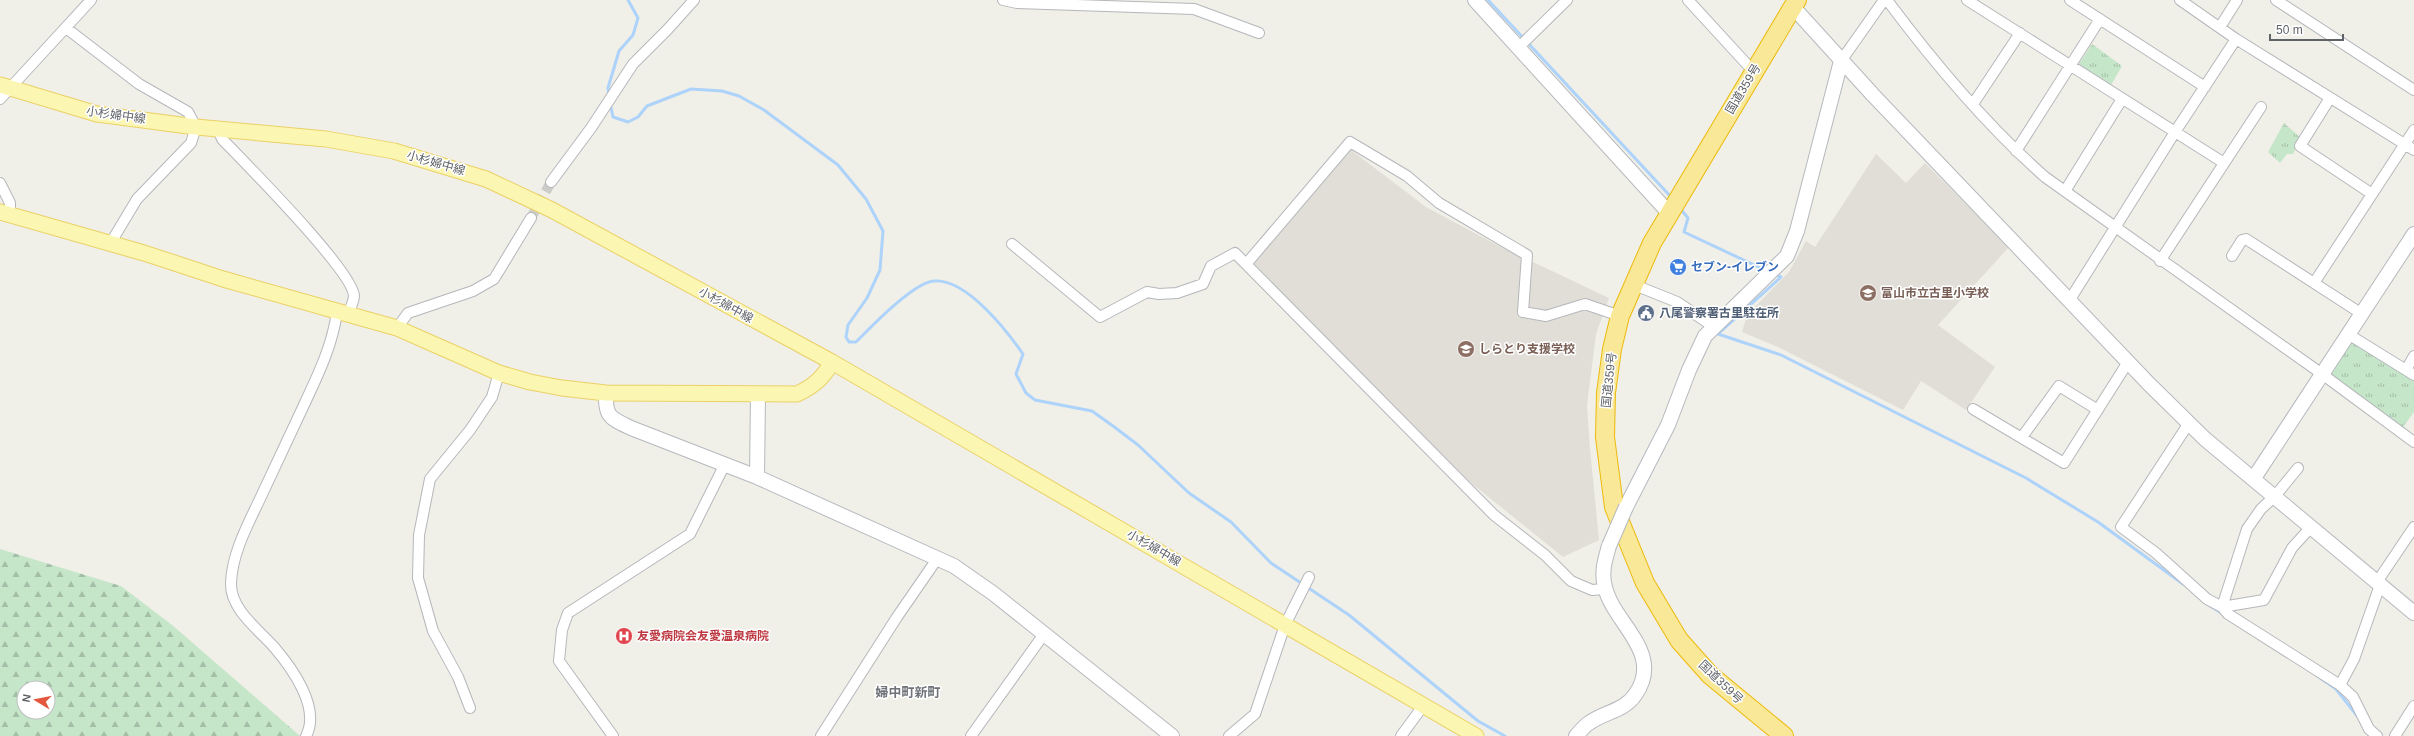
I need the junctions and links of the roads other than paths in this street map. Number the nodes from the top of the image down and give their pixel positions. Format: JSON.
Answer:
{"nodes":[{"id":1,"x":91,"y":0,"type":"edge"},
{"id":2,"x":694,"y":0,"type":"edge"},
{"id":3,"x":1003,"y":0,"type":"edge"},
{"id":4,"x":1475,"y":0,"type":"edge"},
{"id":5,"x":1567,"y":0,"type":"edge"},
{"id":6,"x":1688,"y":0,"type":"edge"},
{"id":7,"x":1884,"y":0,"type":"edge"},
{"id":8,"x":1887,"y":0,"type":"edge"},
{"id":9,"x":1967,"y":0,"type":"edge"},
{"id":10,"x":2070,"y":0,"type":"edge"},
{"id":11,"x":2180,"y":0,"type":"edge"},
{"id":12,"x":2237,"y":0,"type":"edge"},
{"id":13,"x":2276,"y":0,"type":"edge"},
{"id":14,"x":1793,"y":2,"type":"edge"},
{"id":15,"x":2100,"y":19,"type":"junction"},
{"id":16,"x":2220,"y":27,"type":"junction"},
{"id":17,"x":66,"y":28,"type":"junction"},
{"id":18,"x":1259,"y":33,"type":"dead end"},
{"id":19,"x":2020,"y":33,"type":"junction"},
{"id":20,"x":2236,"y":39,"type":"junction"},
{"id":21,"x":1519,"y":47,"type":"junction"},
{"id":22,"x":1841,"y":61,"type":"junction"},
{"id":23,"x":2071,"y":66,"type":"junction"},
{"id":24,"x":1754,"y":72,"type":"junction"},
{"id":25,"x":2205,"y":87,"type":"junction"},
{"id":26,"x":2414,"y":90,"type":"edge"},
{"id":27,"x":3,"y":91,"type":"edge"},
{"id":28,"x":2122,"y":98,"type":"junction"},
{"id":29,"x":2330,"y":98,"type":"junction"},
{"id":30,"x":1973,"y":104,"type":"junction"},
{"id":31,"x":2260,"y":107,"type":"dead end"},
{"id":32,"x":196,"y":127,"type":"junction"},
{"id":33,"x":218,"y":129,"type":"junction"},
{"id":34,"x":2414,"y":130,"type":"edge"},
{"id":35,"x":2175,"y":132,"type":"junction"},
{"id":36,"x":2404,"y":145,"type":"junction"},
{"id":37,"x":2414,"y":150,"type":"edge"},
{"id":38,"x":2016,"y":151,"type":"junction"},
{"id":39,"x":2224,"y":163,"type":"junction"},
{"id":40,"x":551,"y":182,"type":"tunnel mouth"},
{"id":41,"x":0,"y":183,"type":"edge"},
{"id":42,"x":2065,"y":191,"type":"junction"},
{"id":43,"x":2372,"y":194,"type":"junction"},
{"id":44,"x":1670,"y":213,"type":"junction"},
{"id":45,"x":5,"y":214,"type":"edge"},
{"id":46,"x":531,"y":218,"type":"tunnel mouth"},
{"id":47,"x":2114,"y":227,"type":"junction"},
{"id":48,"x":2414,"y":234,"type":"edge"},
{"id":49,"x":110,"y":244,"type":"junction"},
{"id":50,"x":1012,"y":244,"type":"dead end"},
{"id":51,"x":2232,"y":256,"type":"dead end"},
{"id":52,"x":2160,"y":261,"type":"junction"},
{"id":53,"x":1247,"y":263,"type":"junction"},
{"id":54,"x":2314,"y":283,"type":"junction"},
{"id":55,"x":1632,"y":284,"type":"junction"},
{"id":56,"x":2069,"y":301,"type":"junction"},
{"id":57,"x":343,"y":312,"type":"junction"},
{"id":58,"x":2362,"y":314,"type":"junction"},
{"id":59,"x":1620,"y":316,"type":"junction"},
{"id":60,"x":1714,"y":327,"type":"junction"},
{"id":61,"x":397,"y":328,"type":"junction"},
{"id":62,"x":2348,"y":334,"type":"junction"},
{"id":63,"x":2414,"y":356,"type":"edge"},
{"id":64,"x":832,"y":362,"type":"junction"},
{"id":65,"x":2128,"y":362,"type":"junction"},
{"id":66,"x":2410,"y":372,"type":"edge"},
{"id":67,"x":498,"y":373,"type":"junction"},
{"id":68,"x":2322,"y":374,"type":"junction"},
{"id":69,"x":606,"y":393,"type":"junction"},
{"id":70,"x":758,"y":394,"type":"junction"},
{"id":71,"x":1974,"y":409,"type":"dead end"},
{"id":72,"x":2098,"y":410,"type":"junction"},
{"id":73,"x":2189,"y":423,"type":"junction"},
{"id":74,"x":2022,"y":438,"type":"junction"},
{"id":75,"x":2414,"y":442,"type":"edge"},
{"id":76,"x":724,"y":466,"type":"junction"},
{"id":77,"x":2298,"y":468,"type":"dead end"},
{"id":78,"x":757,"y":478,"type":"junction"},
{"id":79,"x":2254,"y":478,"type":"junction"},
{"id":80,"x":2275,"y":496,"type":"junction"},
{"id":81,"x":2311,"y":527,"type":"junction"},
{"id":82,"x":2414,"y":527,"type":"edge"},
{"id":83,"x":937,"y":559,"type":"junction"},
{"id":84,"x":1309,"y":577,"type":"dead end"},
{"id":85,"x":2378,"y":584,"type":"junction"},
{"id":86,"x":1605,"y":589,"type":"junction"},
{"id":87,"x":2222,"y":607,"type":"junction"},
{"id":88,"x":2414,"y":613,"type":"edge"},
{"id":89,"x":1285,"y":625,"type":"junction"},
{"id":90,"x":1044,"y":634,"type":"junction"},
{"id":91,"x":2340,"y":685,"type":"junction"},
{"id":92,"x":1423,"y":706,"type":"junction"},
{"id":93,"x":2414,"y":706,"type":"edge"},
{"id":94,"x":470,"y":708,"type":"dead end"},
{"id":95,"x":306,"y":736,"type":"edge"},
{"id":96,"x":613,"y":736,"type":"edge"},
{"id":97,"x":821,"y":736,"type":"edge"},
{"id":98,"x":972,"y":736,"type":"edge"},
{"id":99,"x":1172,"y":736,"type":"edge"},
{"id":100,"x":1229,"y":736,"type":"edge"},
{"id":101,"x":1401,"y":736,"type":"edge"},
{"id":102,"x":1476,"y":736,"type":"edge"},
{"id":103,"x":1576,"y":736,"type":"edge"},
{"id":104,"x":1784,"y":736,"type":"edge"},
{"id":105,"x":2377,"y":736,"type":"edge"},
{"id":106,"x":2396,"y":736,"type":"edge"}],
"edges":[{"from":1,"to":17,"type":"street"},
{"from":2,"to":40,"type":"street"},
{"from":3,"to":18,"type":"street"},
{"from":4,"to":21,"type":"street"},
{"from":5,"to":21,"type":"street"},
{"from":6,"to":24,"type":"street"},
{"from":7,"to":22,"type":"street"},
{"from":8,"to":30,"type":"street"},
{"from":9,"to":19,"type":"street"},
{"from":10,"to":15,"type":"street"},
{"from":11,"to":16,"type":"street"},
{"from":12,"to":16,"type":"street"},
{"from":13,"to":26,"type":"street"},
{"from":14,"to":22,"type":"street"},
{"from":14,"to":24,"type":"highway","name":"国道359号"},
{"from":15,"to":23,"type":"street"},
{"from":15,"to":25,"type":"street"},
{"from":16,"to":20,"type":"street"},
{"from":17,"to":27,"type":"street"},
{"from":17,"to":32,"type":"street"},
{"from":19,"to":23,"type":"street"},
{"from":19,"to":30,"type":"street"},
{"from":20,"to":25,"type":"street"},
{"from":20,"to":29,"type":"street"},
{"from":21,"to":44,"type":"street"},
{"from":22,"to":56,"type":"street"},
{"from":22,"to":60,"type":"street"},
{"from":23,"to":28,"type":"street"},
{"from":23,"to":38,"type":"street"},
{"from":24,"to":44,"type":"highway","name":"国道359号"},
{"from":25,"to":35,"type":"street"},
{"from":27,"to":32,"type":"main road","name":"小杉婦中線"},
{"from":28,"to":35,"type":"street"},
{"from":28,"to":42,"type":"street"},
{"from":29,"to":36,"type":"street"},
{"from":29,"to":43,"type":"street"},
{"from":30,"to":38,"type":"street"},
{"from":31,"to":39,"type":"street"},
{"from":32,"to":33,"type":"main road","name":"小杉婦中線"},
{"from":32,"to":49,"type":"street"},
{"from":33,"to":57,"type":"street"},
{"from":33,"to":64,"type":"main road","name":"小杉婦中線"},
{"from":34,"to":36,"type":"street"},
{"from":35,"to":39,"type":"street"},
{"from":35,"to":47,"type":"street"},
{"from":36,"to":37,"type":"street"},
{"from":36,"to":43,"type":"street"},
{"from":38,"to":42,"type":"street"},
{"from":39,"to":52,"type":"street"},
{"from":41,"to":45,"type":"street"},
{"from":42,"to":47,"type":"street"},
{"from":43,"to":54,"type":"street"},
{"from":44,"to":55,"type":"highway","name":"国道359号"},
{"from":45,"to":49,"type":"main road"},
{"from":46,"to":61,"type":"street"},
{"from":47,"to":52,"type":"street"},
{"from":47,"to":56,"type":"street"},
{"from":48,"to":58,"type":"street"},
{"from":49,"to":57,"type":"main road"},
{"from":50,"to":53,"type":"street"},
{"from":51,"to":54,"type":"street"},
{"from":52,"to":68,"type":"street"},
{"from":53,"to":59,"type":"street"},
{"from":53,"to":86,"type":"street"},
{"from":54,"to":58,"type":"street"},
{"from":55,"to":59,"type":"highway","name":"国道359号"},
{"from":55,"to":60,"type":"street"},
{"from":56,"to":65,"type":"street"},
{"from":57,"to":61,"type":"main road"},
{"from":57,"to":95,"type":"street"},
{"from":58,"to":62,"type":"street"},
{"from":59,"to":104,"type":"highway","name":"国道359号"},
{"from":60,"to":86,"type":"street","bridge":true},
{"from":61,"to":67,"type":"main road"},
{"from":62,"to":66,"type":"street"},
{"from":62,"to":68,"type":"street"},
{"from":63,"to":66,"type":"street"},
{"from":64,"to":70,"type":"main road"},
{"from":64,"to":89,"type":"main road","name":"小杉婦中線"},
{"from":65,"to":72,"type":"street"},
{"from":65,"to":73,"type":"street"},
{"from":67,"to":69,"type":"main road"},
{"from":67,"to":94,"type":"street"},
{"from":68,"to":75,"type":"street"},
{"from":68,"to":79,"type":"street"},
{"from":69,"to":70,"type":"main road"},
{"from":69,"to":76,"type":"street"},
{"from":70,"to":78,"type":"street"},
{"from":71,"to":74,"type":"street"},
{"from":72,"to":74,"type":"street"},
{"from":72,"to":74,"type":"street"},
{"from":73,"to":79,"type":"street"},
{"from":73,"to":87,"type":"street"},
{"from":76,"to":78,"type":"street"},
{"from":76,"to":96,"type":"street"},
{"from":77,"to":80,"type":"street"},
{"from":78,"to":83,"type":"street"},
{"from":79,"to":80,"type":"street"},
{"from":80,"to":81,"type":"street"},
{"from":80,"to":87,"type":"street"},
{"from":81,"to":85,"type":"street"},
{"from":81,"to":87,"type":"street"},
{"from":82,"to":85,"type":"street"},
{"from":83,"to":90,"type":"street"},
{"from":83,"to":97,"type":"street"},
{"from":84,"to":89,"type":"street"},
{"from":85,"to":88,"type":"street"},
{"from":85,"to":91,"type":"street"},
{"from":86,"to":103,"type":"street"},
{"from":87,"to":91,"type":"street"},
{"from":89,"to":92,"type":"main road","name":"小杉婦中線"},
{"from":89,"to":100,"type":"street"},
{"from":90,"to":98,"type":"street"},
{"from":90,"to":99,"type":"street"},
{"from":91,"to":105,"type":"street"},
{"from":92,"to":101,"type":"street"},
{"from":92,"to":102,"type":"main road","name":"小杉婦中線"},
{"from":93,"to":106,"type":"street"}]}
